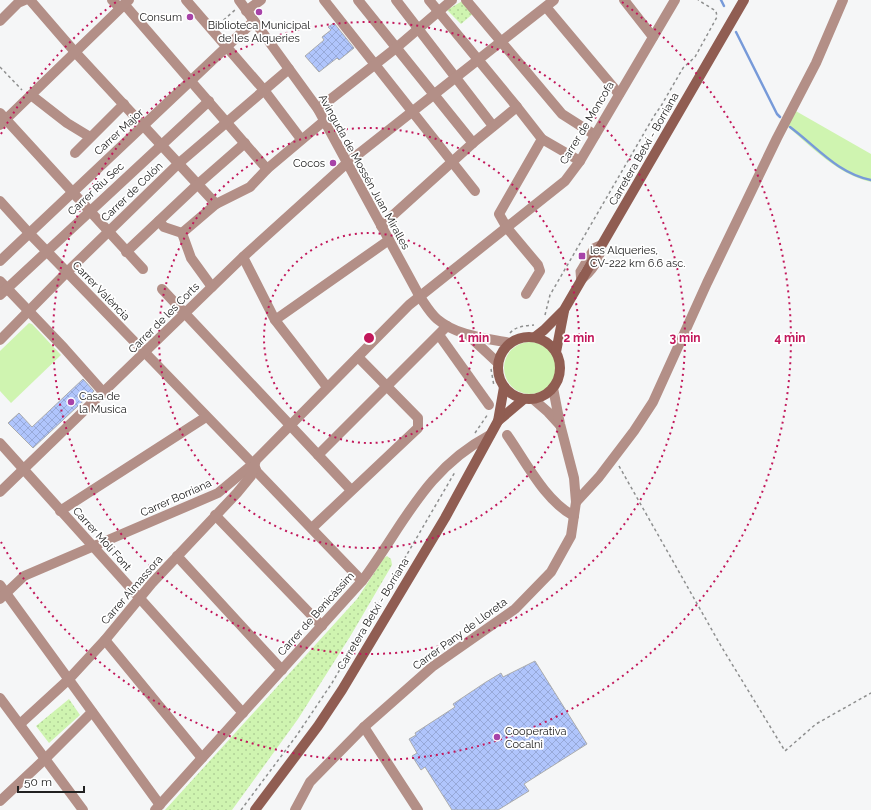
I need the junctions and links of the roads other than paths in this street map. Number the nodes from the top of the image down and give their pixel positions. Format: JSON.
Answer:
{"nodes":[{"id":1,"x":25,"y":0,"type":"edge"},
{"id":2,"x":30,"y":0,"type":"edge"},
{"id":3,"x":112,"y":0,"type":"edge"},
{"id":4,"x":186,"y":0,"type":"edge"},
{"id":5,"x":261,"y":0,"type":"edge"},
{"id":6,"x":324,"y":0,"type":"edge"},
{"id":7,"x":358,"y":0,"type":"edge"},
{"id":8,"x":396,"y":0,"type":"edge"},
{"id":9,"x":429,"y":0,"type":"edge"},
{"id":10,"x":452,"y":0,"type":"edge"},
{"id":11,"x":466,"y":0,"type":"edge"},
{"id":12,"x":554,"y":0,"type":"edge"},
{"id":13,"x":624,"y":0,"type":"edge"},
{"id":14,"x":675,"y":0,"type":"edge"},
{"id":15,"x":744,"y":0,"type":"edge"},
{"id":16,"x":842,"y":0,"type":"edge"},
{"id":17,"x":124,"y":4,"type":"edge"},
{"id":18,"x":241,"y":6,"type":"edge"},
{"id":19,"x":546,"y":7,"type":"junction"},
{"id":20,"x":438,"y":11,"type":"junction"},
{"id":21,"x":0,"y":21,"type":"edge"},
{"id":22,"x":254,"y":21,"type":"junction"},
{"id":23,"x":419,"y":28,"type":"junction"},
{"id":24,"x":653,"y":37,"type":"junction"},
{"id":25,"x":501,"y":41,"type":"junction"},
{"id":26,"x":226,"y":47,"type":"junction"},
{"id":27,"x":396,"y":48,"type":"junction"},
{"id":28,"x":75,"y":52,"type":"junction"},
{"id":29,"x":478,"y":59,"type":"junction"},
{"id":30,"x":376,"y":64,"type":"junction"},
{"id":31,"x":289,"y":69,"type":"junction"},
{"id":32,"x":456,"y":77,"type":"junction"},
{"id":33,"x":191,"y":80,"type":"junction"},
{"id":34,"x":264,"y":90,"type":"junction"},
{"id":35,"x":619,"y":94,"type":"junction"},
{"id":36,"x":434,"y":95,"type":"junction"},
{"id":37,"x":30,"y":96,"type":"junction"},
{"id":38,"x":209,"y":101,"type":"junction"},
{"id":39,"x":124,"y":104,"type":"junction"},
{"id":40,"x":517,"y":107,"type":"junction"},
{"id":41,"x":318,"y":110,"type":"junction"},
{"id":42,"x":412,"y":112,"type":"junction"},
{"id":43,"x":2,"y":119,"type":"edge"},
{"id":44,"x":324,"y":121,"type":"junction"},
{"id":45,"x":227,"y":123,"type":"junction"},
{"id":46,"x":144,"y":125,"type":"junction"},
{"id":47,"x":493,"y":126,"type":"junction"},
{"id":48,"x":595,"y":135,"type":"junction"},
{"id":49,"x":90,"y":137,"type":"junction"},
{"id":50,"x":301,"y":139,"type":"junction"},
{"id":51,"x":542,"y":140,"type":"junction"},
{"id":52,"x":245,"y":143,"type":"junction"},
{"id":53,"x":473,"y":143,"type":"junction"},
{"id":54,"x":161,"y":144,"type":"junction"},
{"id":55,"x":75,"y":153,"type":"dead end"},
{"id":56,"x":580,"y":161,"type":"junction"},
{"id":57,"x":452,"y":162,"type":"junction"},
{"id":58,"x":347,"y":163,"type":"junction"},
{"id":59,"x":178,"y":164,"type":"junction"},
{"id":60,"x":267,"y":169,"type":"junction"},
{"id":61,"x":197,"y":185,"type":"junction"},
{"id":62,"x":475,"y":190,"type":"dead end"},
{"id":63,"x":72,"y":193,"type":"junction"},
{"id":64,"x":0,"y":201,"type":"edge"},
{"id":65,"x":216,"y":204,"type":"junction"},
{"id":66,"x":90,"y":212,"type":"junction"},
{"id":67,"x":159,"y":221,"type":"junction"},
{"id":68,"x":381,"y":226,"type":"junction"},
{"id":69,"x":508,"y":228,"type":"junction"},
{"id":70,"x":108,"y":232,"type":"junction"},
{"id":71,"x":182,"y":232,"type":"junction"},
{"id":72,"x":29,"y":233,"type":"junction"},
{"id":73,"x":389,"y":240,"type":"junction"},
{"id":74,"x":47,"y":251,"type":"junction"},
{"id":75,"x":126,"y":252,"type":"junction"},
{"id":76,"x":243,"y":257,"type":"junction"},
{"id":77,"x":0,"y":261,"type":"edge"},
{"id":78,"x":142,"y":269,"type":"dead end"},
{"id":79,"x":67,"y":272,"type":"junction"},
{"id":80,"x":2,"y":288,"type":"edge"},
{"id":81,"x":212,"y":288,"type":"junction"},
{"id":82,"x":162,"y":289,"type":"dead end"},
{"id":83,"x":526,"y":294,"type":"dead end"},
{"id":84,"x":420,"y":297,"type":"junction"},
{"id":85,"x":564,"y":310,"type":"junction"},
{"id":86,"x":30,"y":311,"type":"junction"},
{"id":87,"x":185,"y":313,"type":"junction"},
{"id":88,"x":275,"y":320,"type":"junction"},
{"id":89,"x":447,"y":326,"type":"junction"},
{"id":90,"x":439,"y":335,"type":"junction"},
{"id":91,"x":468,"y":335,"type":"junction"},
{"id":92,"x":535,"y":337,"type":"junction"},
{"id":93,"x":0,"y":340,"type":"edge"},
{"id":94,"x":510,"y":343,"type":"junction"},
{"id":95,"x":556,"y":352,"type":"junction"},
{"id":96,"x":145,"y":354,"type":"junction"},
{"id":97,"x":358,"y":356,"type":"junction"},
{"id":98,"x":498,"y":363,"type":"junction"},
{"id":99,"x":327,"y":387,"type":"junction"},
{"id":100,"x":387,"y":387,"type":"junction"},
{"id":101,"x":504,"y":387,"type":"junction"},
{"id":102,"x":553,"y":388,"type":"junction"},
{"id":103,"x":104,"y":393,"type":"junction"},
{"id":104,"x":528,"y":400,"type":"junction"},
{"id":105,"x":489,"y":405,"type":"dead end"},
{"id":106,"x":206,"y":417,"type":"junction"},
{"id":107,"x":498,"y":421,"type":"junction"},
{"id":108,"x":560,"y":424,"type":"junction"},
{"id":109,"x":290,"y":425,"type":"junction"},
{"id":110,"x":490,"y":435,"type":"junction"},
{"id":111,"x":507,"y":435,"type":"dead end"},
{"id":112,"x":0,"y":443,"type":"edge"},
{"id":113,"x":318,"y":455,"type":"junction"},
{"id":114,"x":254,"y":466,"type":"junction"},
{"id":115,"x":24,"y":470,"type":"junction"},
{"id":116,"x":352,"y":490,"type":"junction"},
{"id":117,"x":0,"y":492,"type":"edge"},
{"id":118,"x":218,"y":493,"type":"junction"},
{"id":119,"x":576,"y":502,"type":"junction"},
{"id":120,"x":228,"y":503,"type":"junction"},
{"id":121,"x":60,"y":510,"type":"junction"},
{"id":122,"x":215,"y":515,"type":"junction"},
{"id":123,"x":574,"y":516,"type":"junction"},
{"id":124,"x":312,"y":528,"type":"junction"},
{"id":125,"x":92,"y":547,"type":"junction"},
{"id":126,"x":177,"y":556,"type":"junction"},
{"id":127,"x":362,"y":581,"type":"junction"},
{"id":128,"x":2,"y":592,"type":"edge"},
{"id":129,"x":139,"y":598,"type":"junction"},
{"id":130,"x":322,"y":626,"type":"junction"},
{"id":131,"x":105,"y":640,"type":"junction"},
{"id":132,"x":282,"y":670,"type":"junction"},
{"id":133,"x":68,"y":680,"type":"junction"},
{"id":134,"x":2,"y":704,"type":"edge"},
{"id":135,"x":92,"y":712,"type":"junction"},
{"id":136,"x":243,"y":713,"type":"junction"},
{"id":137,"x":20,"y":724,"type":"junction"},
{"id":138,"x":364,"y":727,"type":"junction"},
{"id":139,"x":202,"y":758,"type":"junction"},
{"id":140,"x":46,"y":759,"type":"junction"},
{"id":141,"x":0,"y":801,"type":"edge"},
{"id":142,"x":158,"y":807,"type":"edge"},
{"id":143,"x":83,"y":810,"type":"edge"},
{"id":144,"x":256,"y":810,"type":"edge"},
{"id":145,"x":295,"y":810,"type":"edge"},
{"id":146,"x":418,"y":810,"type":"edge"}],
"edges":[{"from":1,"to":21,"type":"street"},
{"from":2,"to":28,"type":"street"},
{"from":3,"to":17,"type":"street"},
{"from":4,"to":26,"type":"street"},
{"from":5,"to":18,"type":"street"},
{"from":6,"to":30,"type":"street"},
{"from":7,"to":27,"type":"street"},
{"from":8,"to":23,"type":"street"},
{"from":9,"to":20,"type":"street"},
{"from":10,"to":20,"type":"street"},
{"from":11,"to":25,"type":"street"},
{"from":12,"to":19,"type":"street","name":"Carrer de les Corts"},
{"from":13,"to":24,"type":"street"},
{"from":14,"to":24,"type":"street","name":"Carrer de Moncofa"},
{"from":15,"to":85,"type":"main road","name":"Carretera Betxí - Borriana"},
{"from":16,"to":119,"type":"street"},
{"from":17,"to":28,"type":"street"},
{"from":17,"to":33,"type":"street"},
{"from":18,"to":22,"type":"street","name":"Avinguda de Mossén Juan Miralles"},
{"from":19,"to":25,"type":"street","name":"Carrer de les Corts"},
{"from":19,"to":35,"type":"street"},
{"from":20,"to":23,"type":"street"},
{"from":20,"to":29,"type":"street"},
{"from":22,"to":26,"type":"street","name":"Carrer Major"},
{"from":22,"to":31,"type":"street","name":"Avinguda de Mossén Juan Miralles"},
{"from":23,"to":27,"type":"street"},
{"from":23,"to":32,"type":"street"},
{"from":24,"to":35,"type":"street","name":"Carrer de Moncofa"},
{"from":25,"to":29,"type":"street","name":"Carrer de les Corts"},
{"from":25,"to":48,"type":"street"},
{"from":26,"to":33,"type":"street","name":"Carrer Major"},
{"from":26,"to":34,"type":"street"},
{"from":27,"to":30,"type":"street"},
{"from":27,"to":36,"type":"street"},
{"from":28,"to":37,"type":"street"},
{"from":28,"to":39,"type":"street"},
{"from":29,"to":32,"type":"street","name":"Carrer de les Corts"},
{"from":29,"to":40,"type":"street"},
{"from":30,"to":41,"type":"street"},
{"from":30,"to":42,"type":"street"},
{"from":31,"to":34,"type":"street","name":"Carrer de Colón"},
{"from":31,"to":41,"type":"street","name":"Avinguda de Mossén Juan Miralles"},
{"from":32,"to":36,"type":"street","name":"Carrer de les Corts"},
{"from":32,"to":47,"type":"street"},
{"from":33,"to":38,"type":"street"},
{"from":33,"to":46,"type":"street","name":"Carrer Major"},
{"from":34,"to":45,"type":"street","name":"Carrer de Colón"},
{"from":34,"to":50,"type":"street"},
{"from":35,"to":48,"type":"street","name":"Carrer de Moncofa"},
{"from":36,"to":42,"type":"street","name":"Carrer de les Corts"},
{"from":36,"to":53,"type":"street"},
{"from":37,"to":43,"type":"street"},
{"from":37,"to":49,"type":"street"},
{"from":38,"to":45,"type":"street"},
{"from":38,"to":54,"type":"street","name":"Carrer Riu Sec"},
{"from":39,"to":46,"type":"street"},
{"from":39,"to":49,"type":"street"},
{"from":40,"to":47,"type":"street"},
{"from":40,"to":51,"type":"street"},
{"from":41,"to":44,"type":"street","name":"Avinguda de Mossén Juan Miralles"},
{"from":42,"to":57,"type":"street"},
{"from":42,"to":58,"type":"street","name":"Carrer de les Corts"},
{"from":43,"to":63,"type":"street"},
{"from":44,"to":50,"type":"street"},
{"from":44,"to":58,"type":"street","name":"Avinguda de Mossén Juan Miralles"},
{"from":45,"to":52,"type":"street"},
{"from":45,"to":59,"type":"street","name":"Carrer de Colón"},
{"from":46,"to":54,"type":"street"},
{"from":46,"to":63,"type":"street","name":"Carrer Major"},
{"from":47,"to":53,"type":"street"},
{"from":48,"to":56,"type":"street","name":"Carrer de Moncofa"},
{"from":49,"to":55,"type":"street"},
{"from":50,"to":60,"type":"street"},
{"from":51,"to":56,"type":"street"},
{"from":51,"to":69,"type":"street"},
{"from":52,"to":60,"type":"street"},
{"from":52,"to":61,"type":"street"},
{"from":53,"to":57,"type":"street"},
{"from":54,"to":59,"type":"street"},
{"from":54,"to":66,"type":"street","name":"Carrer Riu Sec"},
{"from":56,"to":69,"type":"street","name":"Carrer de Moncofa"},
{"from":57,"to":62,"type":"street"},
{"from":57,"to":68,"type":"street"},
{"from":58,"to":68,"type":"street","name":"Avinguda de Mossén Juan Miralles"},
{"from":58,"to":76,"type":"street","name":"Carrer de les Corts"},
{"from":59,"to":61,"type":"street"},
{"from":59,"to":70,"type":"street","name":"Carrer de Colón"},
{"from":60,"to":65,"type":"street"},
{"from":61,"to":65,"type":"street"},
{"from":61,"to":67,"type":"street"},
{"from":63,"to":66,"type":"street"},
{"from":63,"to":72,"type":"street","name":"Carrer Major"},
{"from":64,"to":72,"type":"street","name":"Carrer València"},
{"from":65,"to":71,"type":"street"},
{"from":66,"to":70,"type":"street"},
{"from":66,"to":74,"type":"street","name":"Carrer Riu Sec"},
{"from":67,"to":71,"type":"street"},
{"from":67,"to":75,"type":"street"},
{"from":68,"to":73,"type":"street","name":"Avinguda de Mossén Juan Miralles"},
{"from":69,"to":83,"type":"street"},
{"from":69,"to":84,"type":"street","name":"Carrer de Moncofa"},
{"from":70,"to":75,"type":"street"},
{"from":70,"to":79,"type":"street","name":"Carrer de Colón"},
{"from":71,"to":81,"type":"street"},
{"from":72,"to":74,"type":"street","name":"Carrer València"},
{"from":72,"to":77,"type":"street","name":"Carrer Major"},
{"from":73,"to":84,"type":"street","name":"Avinguda de Mossén Juan Miralles"},
{"from":73,"to":88,"type":"street"},
{"from":74,"to":79,"type":"street","name":"Carrer València"},
{"from":74,"to":80,"type":"street","name":"Carrer Riu Sec"},
{"from":75,"to":78,"type":"street"},
{"from":76,"to":81,"type":"street","name":"Carrer de les Corts"},
{"from":76,"to":88,"type":"street"},
{"from":79,"to":86,"type":"street","name":"Carrer de Colón"},
{"from":79,"to":96,"type":"street","name":"Carrer València"},
{"from":80,"to":86,"type":"street"},
{"from":81,"to":87,"type":"street","name":"Carrer de les Corts"},
{"from":82,"to":87,"type":"street"},
{"from":84,"to":89,"type":"street","name":"Avinguda de Mossén Juan Miralles"},
{"from":84,"to":97,"type":"street","name":"Carrer Borriana"},
{"from":85,"to":92,"type":"main road","name":"Carretera Betxí - Borriana"},
{"from":85,"to":95,"type":"main road","name":"Carretera Betxí - Borriana"},
{"from":86,"to":93,"type":"street","name":"Carrer de Colón"},
{"from":86,"to":103,"type":"street"},
{"from":87,"to":96,"type":"street","name":"Carrer de les Corts"},
{"from":87,"to":109,"type":"street"},
{"from":88,"to":99,"type":"street"},
{"from":89,"to":90,"type":"street"},
{"from":89,"to":91,"type":"street","name":"Avinguda de Mossén Juan Miralles"},
{"from":90,"to":100,"type":"street"},
{"from":90,"to":105,"type":"street"},
{"from":91,"to":94,"type":"street","name":"Avinguda de Mossén Juan Miralles"},
{"from":91,"to":98,"type":"street","name":"Avinguda de Mossén Juan Miralles"},
{"from":92,"to":94,"type":"main road"},
{"from":92,"to":95,"type":"main road"},
{"from":94,"to":98,"type":"main road"},
{"from":95,"to":102,"type":"main road"},
{"from":96,"to":103,"type":"street","name":"Carrer de les Corts"},
{"from":96,"to":106,"type":"street","name":"Carrer València"},
{"from":97,"to":99,"type":"street","name":"Carrer Borriana"},
{"from":97,"to":100,"type":"street"},
{"from":98,"to":101,"type":"main road"},
{"from":99,"to":109,"type":"street","name":"Carrer Borriana"},
{"from":100,"to":113,"type":"street"},
{"from":100,"to":116,"type":"street"},
{"from":101,"to":104,"type":"main road"},
{"from":101,"to":107,"type":"main road","name":"Carretera Betxí - Borriana"},
{"from":102,"to":104,"type":"main road"},
{"from":102,"to":108,"type":"street","name":"Carrer Pany de Lloreta"},
{"from":103,"to":115,"type":"street","name":"Carrer de les Corts"},
{"from":104,"to":107,"type":"main road","name":"Carretera Betxí - Borriana"},
{"from":104,"to":108,"type":"street"},
{"from":106,"to":114,"type":"street","name":"Carrer València"},
{"from":106,"to":121,"type":"street"},
{"from":107,"to":110,"type":"main road","name":"Carretera Betxí - Borriana"},
{"from":108,"to":119,"type":"street","name":"Carrer Pany de Lloreta"},
{"from":109,"to":113,"type":"street"},
{"from":109,"to":114,"type":"street","name":"Carrer Borriana"},
{"from":110,"to":127,"type":"street","name":"Carrer de Benicàssim"},
{"from":110,"to":144,"type":"main road","name":"Carretera Betxí - Borriana"},
{"from":111,"to":123,"type":"street"},
{"from":112,"to":115,"type":"street","name":"Carrer Molí Font"},
{"from":113,"to":116,"type":"street"},
{"from":114,"to":118,"type":"street","name":"Carrer Borriana"},
{"from":114,"to":120,"type":"street","name":"Carrer Almassora"},
{"from":114,"to":124,"type":"street"},
{"from":115,"to":117,"type":"street","name":"Carrer de les Corts"},
{"from":115,"to":121,"type":"street","name":"Carrer Molí Font"},
{"from":116,"to":124,"type":"street"},
{"from":118,"to":120,"type":"street"},
{"from":118,"to":125,"type":"street","name":"Carrer Borriana"},
{"from":119,"to":123,"type":"street","name":"Carrer Pany de Lloreta"},
{"from":120,"to":122,"type":"street","name":"Carrer Almassora"},
{"from":121,"to":125,"type":"street","name":"Carrer Molí Font"},
{"from":122,"to":126,"type":"street","name":"Carrer Almassora"},
{"from":122,"to":130,"type":"street"},
{"from":123,"to":138,"type":"street","name":"Carrer Pany de Lloreta"},
{"from":124,"to":127,"type":"street"},
{"from":125,"to":128,"type":"street","name":"Carrer Borriana"},
{"from":125,"to":129,"type":"street","name":"Carrer Molí Font"},
{"from":126,"to":129,"type":"street","name":"Carrer Almassora"},
{"from":126,"to":132,"type":"street"},
{"from":127,"to":130,"type":"street","name":"Carrer de Benicàssim"},
{"from":128,"to":133,"type":"street"},
{"from":129,"to":131,"type":"street","name":"Carrer Almassora"},
{"from":129,"to":136,"type":"street","name":"Carrer Molí Font"},
{"from":130,"to":132,"type":"street","name":"Carrer de Benicàssim"},
{"from":131,"to":133,"type":"street","name":"Carrer Almassora"},
{"from":131,"to":139,"type":"street"},
{"from":132,"to":136,"type":"street","name":"Carrer de Benicàssim"},
{"from":133,"to":135,"type":"street"},
{"from":133,"to":137,"type":"street","name":"Carrer Almassora"},
{"from":134,"to":137,"type":"street"},
{"from":135,"to":140,"type":"street"},
{"from":135,"to":142,"type":"street"},
{"from":136,"to":139,"type":"street","name":"Carrer de Benicàssim"},
{"from":137,"to":140,"type":"street"},
{"from":138,"to":145,"type":"street","name":"Carrer Pany de Lloreta"},
{"from":138,"to":146,"type":"street"},
{"from":139,"to":142,"type":"street","name":"Carrer de Benicàssim"},
{"from":140,"to":141,"type":"street"},
{"from":140,"to":143,"type":"street"}]}
